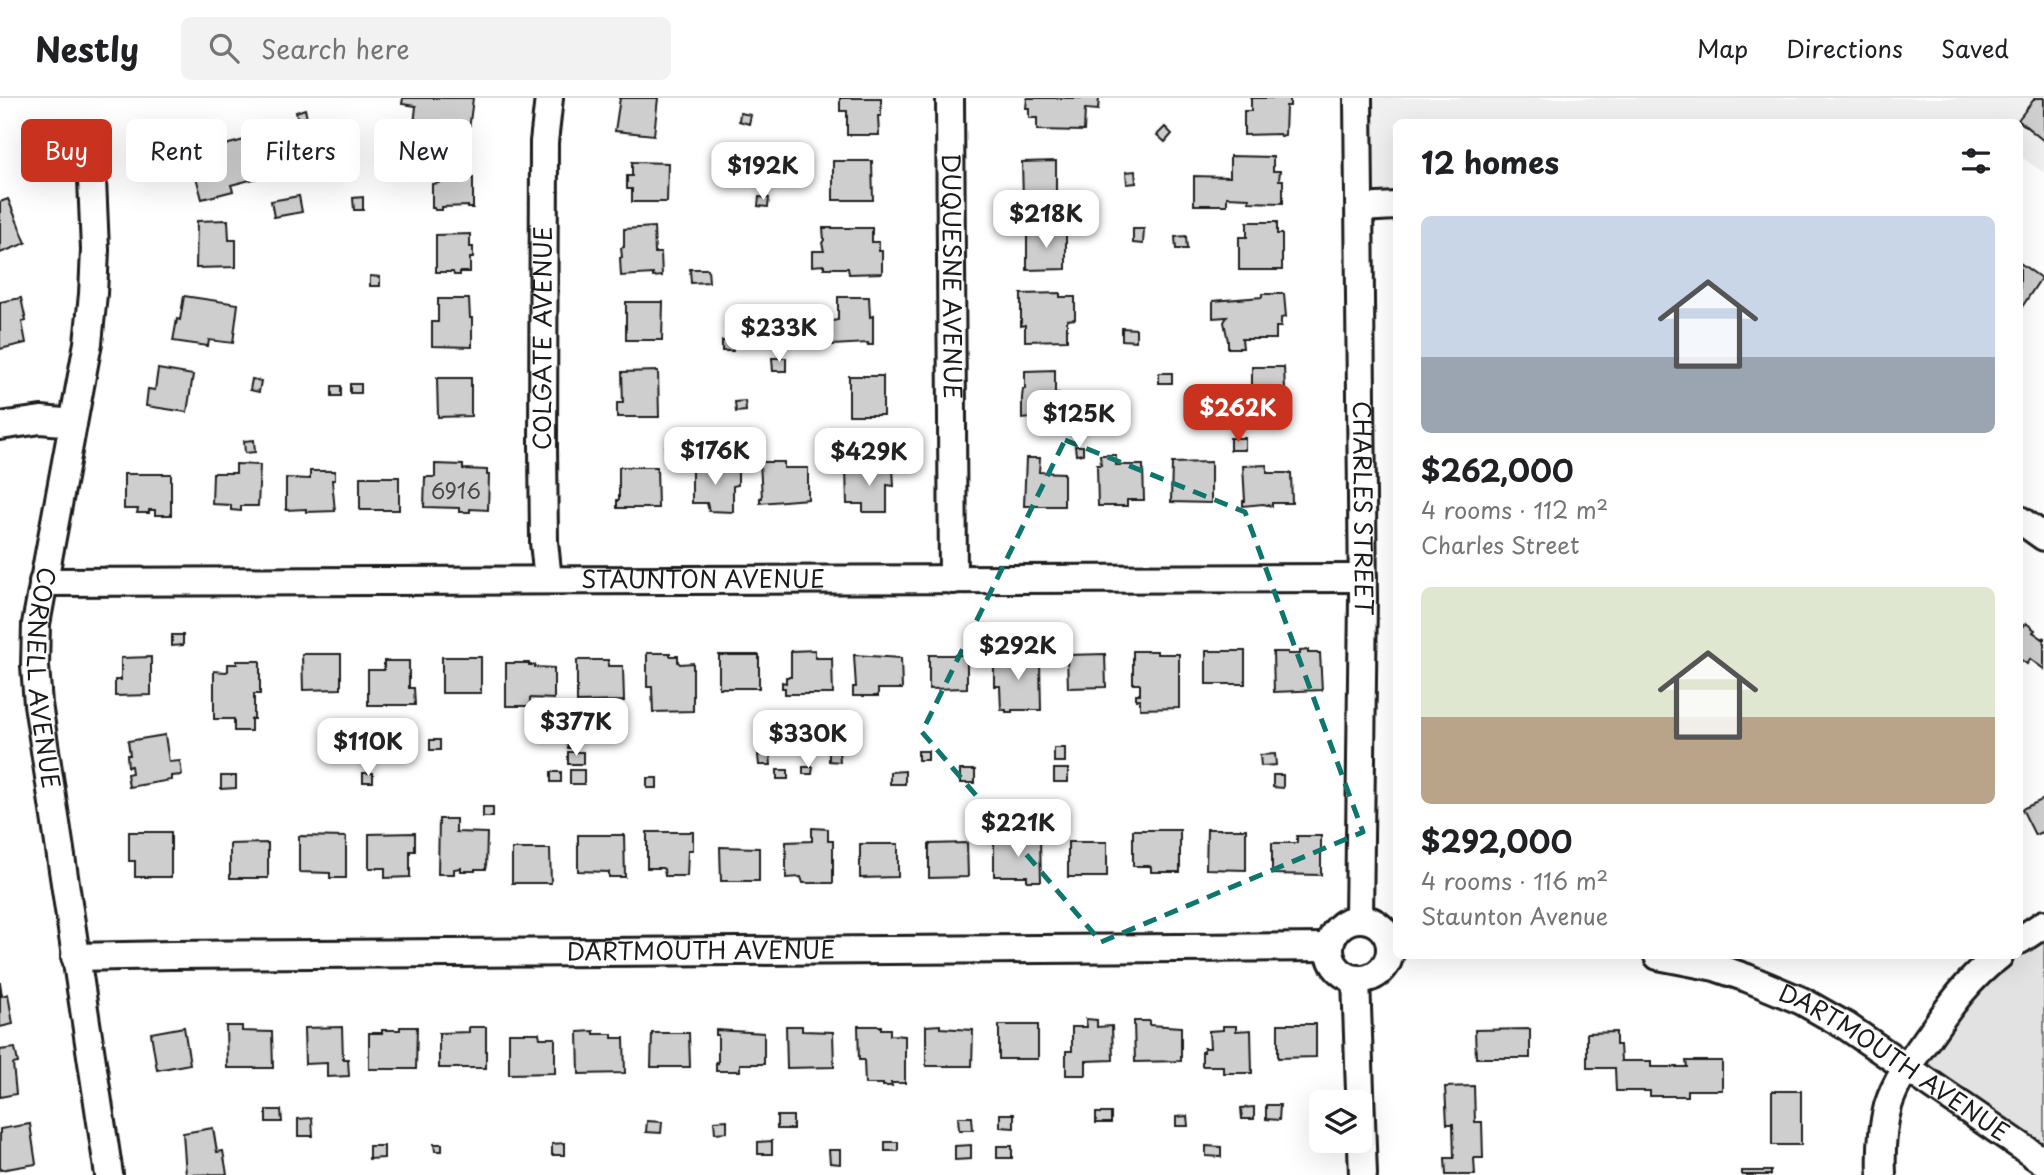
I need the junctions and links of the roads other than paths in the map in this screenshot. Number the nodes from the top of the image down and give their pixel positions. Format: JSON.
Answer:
{"nodes":[{"id":1,"x":549,"y":98,"type":"edge"},
{"id":2,"x":950,"y":98,"type":"edge"},
{"id":3,"x":1358,"y":98,"type":"edge"},
{"id":4,"x":92,"y":182,"type":"edge"},
{"id":5,"x":1393,"y":206,"type":"edge"},
{"id":6,"x":1360,"y":208,"type":"junction"},
{"id":7,"x":73,"y":422,"type":"junction"},
{"id":8,"x":0,"y":426,"type":"edge"},
{"id":9,"x":2023,"y":522,"type":"edge"},
{"id":10,"x":2044,"y":537,"type":"edge"},
{"id":11,"x":1363,"y":578,"type":"junction"},
{"id":12,"x":548,"y":580,"type":"junction"},
{"id":13,"x":953,"y":580,"type":"junction"},
{"id":14,"x":43,"y":582,"type":"junction"},
{"id":15,"x":1359,"y":919,"type":"junction"},
{"id":16,"x":2044,"y":923,"type":"edge"},
{"id":17,"x":2023,"y":938,"type":"edge"},
{"id":18,"x":1393,"y":945,"type":"edge"},
{"id":19,"x":1330,"y":947,"type":"junction"},
{"id":20,"x":75,"y":957,"type":"junction"},
{"id":21,"x":1674,"y":959,"type":"edge"},
{"id":22,"x":1996,"y":959,"type":"edge"},
{"id":23,"x":1356,"y":979,"type":"junction"},
{"id":24,"x":1906,"y":1068,"type":"junction"},
{"id":25,"x":2044,"y":1162,"type":"edge"},
{"id":26,"x":109,"y":1175,"type":"edge"},
{"id":27,"x":1363,"y":1175,"type":"edge"},
{"id":28,"x":1882,"y":1175,"type":"edge"}],
"edges":[{"from":1,"to":12,"type":"street","name":"COLGATE AVENUE"},
{"from":2,"to":13,"type":"street","name":"DUQUESNE AVENUE"},
{"from":3,"to":6,"type":"street","name":"CHARLES STREET"},
{"from":4,"to":7,"type":"street","name":"CORNELL AVENUE"},
{"from":5,"to":6,"type":"street"},
{"from":6,"to":11,"type":"street","name":"CHARLES STREET"},
{"from":7,"to":8,"type":"street"},
{"from":7,"to":14,"type":"street","name":"CORNELL AVENUE"},
{"from":9,"to":10,"type":"street"},
{"from":11,"to":13,"type":"street","name":"STAUNTON AVENUE"},
{"from":11,"to":15,"type":"street","name":"CHARLES STREET"},
{"from":12,"to":13,"type":"street","name":"STAUNTON AVENUE"},
{"from":12,"to":14,"type":"street","name":"STAUNTON AVENUE"},
{"from":14,"to":20,"type":"street","name":"CORNELL AVENUE"},
{"from":15,"to":18,"type":"street"},
{"from":15,"to":19,"type":"street"},
{"from":16,"to":17,"type":"street"},
{"from":18,"to":23,"type":"street"},
{"from":19,"to":20,"type":"street","name":"DARTMOUTH AVENUE"},
{"from":19,"to":23,"type":"street"},
{"from":20,"to":26,"type":"street","name":"CORNELL AVENUE"},
{"from":21,"to":24,"type":"street","name":"DARTMOUTH AVENUE"},
{"from":22,"to":24,"type":"street"},
{"from":23,"to":27,"type":"street"},
{"from":24,"to":25,"type":"street","name":"DARTMOUTH AVENUE"},
{"from":24,"to":28,"type":"street"}]}
